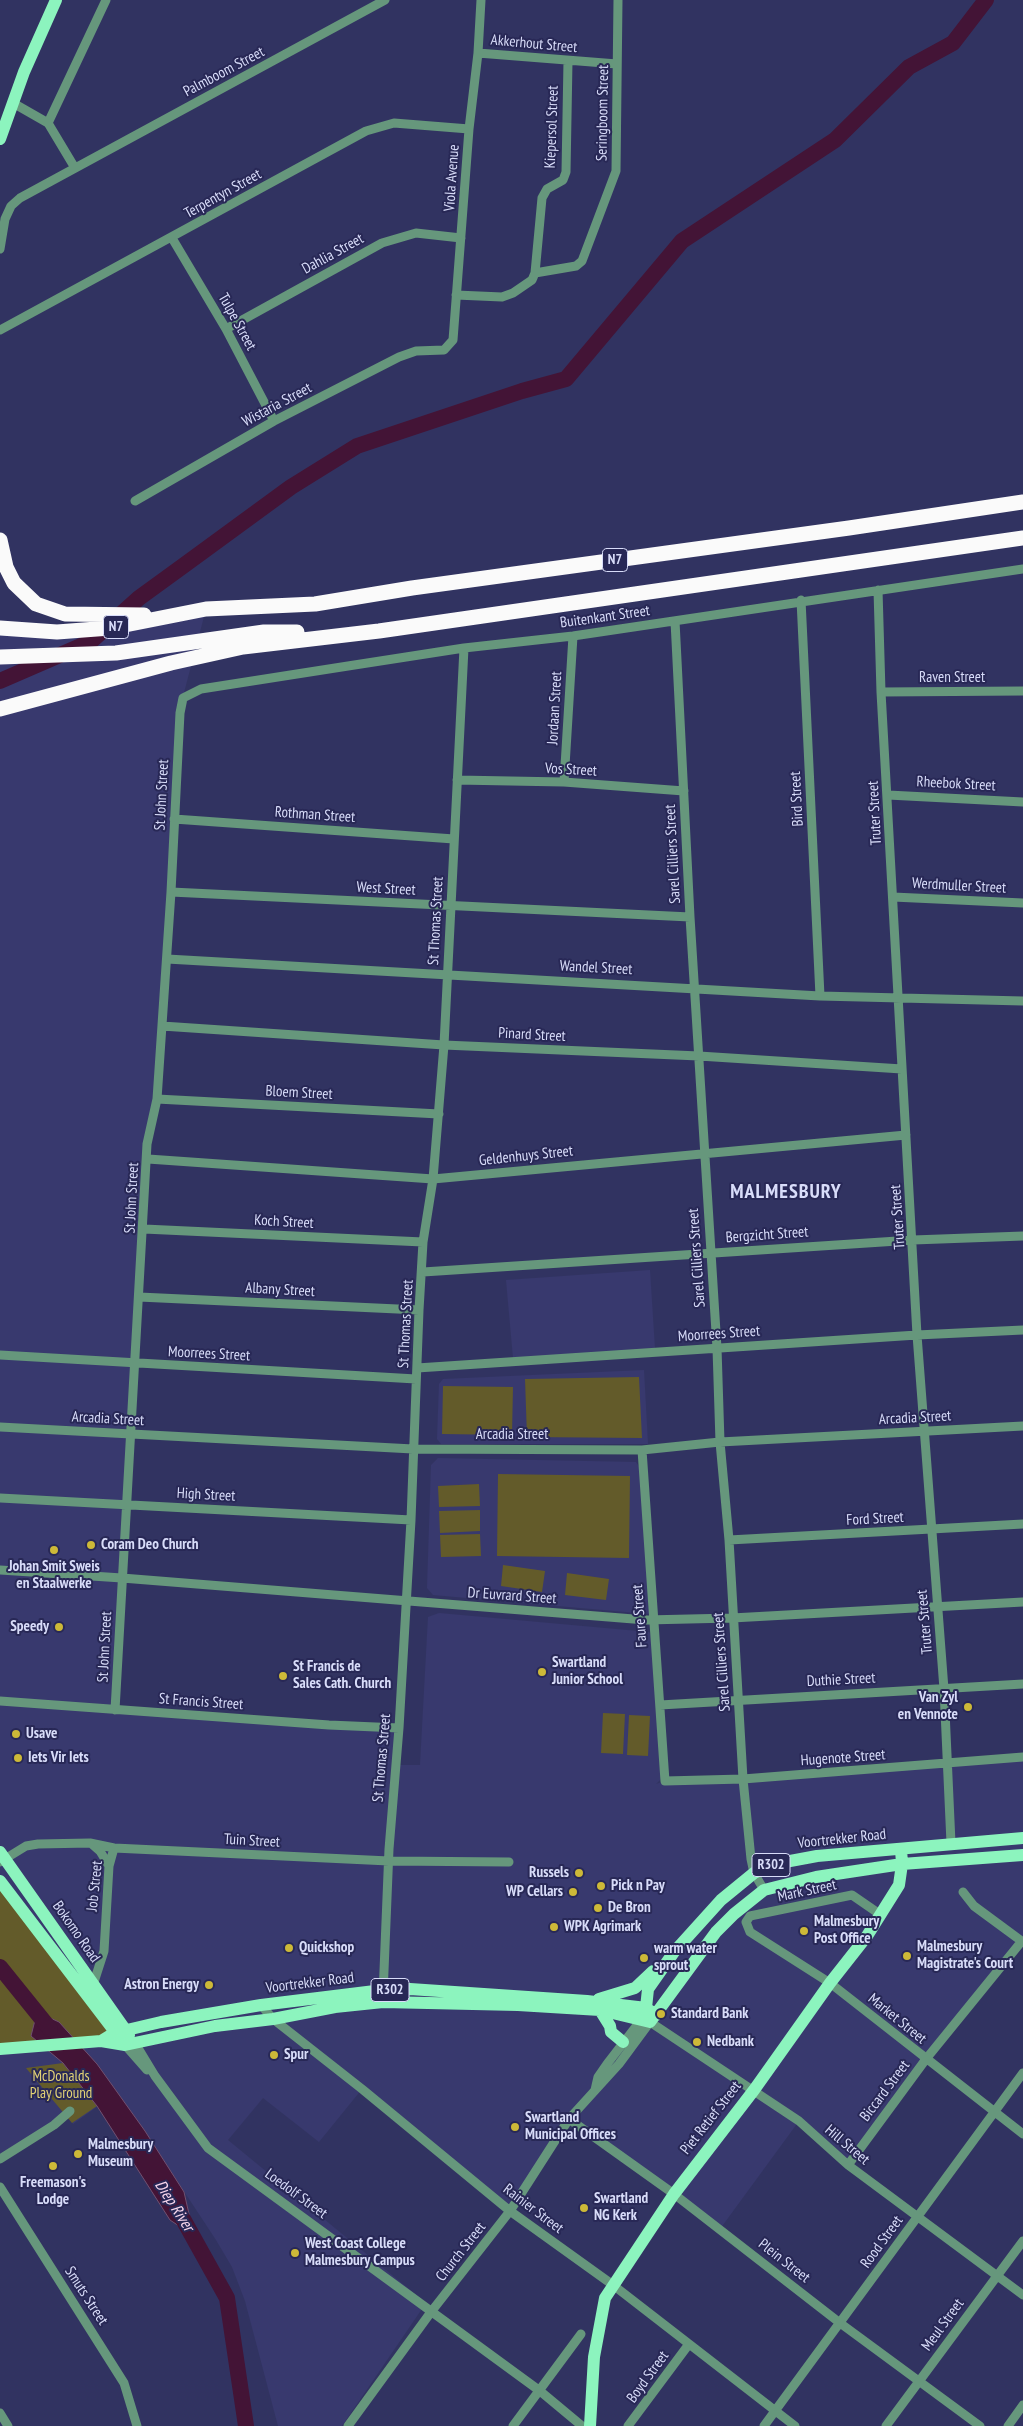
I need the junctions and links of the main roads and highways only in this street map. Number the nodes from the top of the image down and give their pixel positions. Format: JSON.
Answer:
{"nodes":[{"id":1,"x":56,"y":0,"type":"edge"},
{"id":2,"x":3,"y":119,"type":"edge"},
{"id":3,"x":0,"y":139,"type":"edge"},
{"id":4,"x":1023,"y":502,"type":"edge"},
{"id":5,"x":1023,"y":538,"type":"edge"},
{"id":6,"x":0,"y":540,"type":"edge"},
{"id":7,"x":175,"y":615,"type":"junction"},
{"id":8,"x":0,"y":628,"type":"edge"},
{"id":9,"x":378,"y":632,"type":"junction"},
{"id":10,"x":0,"y":657,"type":"edge"},
{"id":11,"x":0,"y":709,"type":"edge"},
{"id":12,"x":1023,"y":1838,"type":"edge"},
{"id":13,"x":901,"y":1849,"type":"junction"},
{"id":14,"x":1023,"y":1855,"type":"edge"},
{"id":15,"x":2,"y":1858,"type":"edge"},
{"id":16,"x":902,"y":1864,"type":"junction"},
{"id":17,"x":0,"y":1881,"type":"edge"},
{"id":18,"x":674,"y":1952,"type":"junction"},
{"id":19,"x":383,"y":1996,"type":"junction"},
{"id":20,"x":587,"y":2001,"type":"junction"},
{"id":21,"x":600,"y":2010,"type":"junction"},
{"id":22,"x":648,"y":2016,"type":"junction"},
{"id":23,"x":120,"y":2031,"type":"junction"},
{"id":24,"x":101,"y":2041,"type":"junction"},
{"id":25,"x":623,"y":2042,"type":"road end"},
{"id":26,"x":130,"y":2044,"type":"junction"},
{"id":27,"x":0,"y":2049,"type":"edge"},
{"id":28,"x":590,"y":2426,"type":"edge"}],
"edges":[{"from":1,"to":2,"type":"main road"},
{"from":2,"to":3,"type":"main road"},
{"from":4,"to":7,"type":"highway","number":"N7"},
{"from":5,"to":9,"type":"highway","number":"N7"},
{"from":6,"to":7,"type":"highway"},
{"from":7,"to":8,"type":"highway","number":"N7"},
{"from":9,"to":10,"type":"highway","number":"N7"},
{"from":9,"to":11,"type":"highway"},
{"from":12,"to":13,"type":"main road","name":"Voortrekker Road"},
{"from":13,"to":16,"type":"main road","name":"Piet Retief Street"},
{"from":13,"to":18,"type":"main road","name":"Voortrekker Road","number":"R302"},
{"from":14,"to":16,"type":"main road"},
{"from":15,"to":23,"type":"main road","name":"Bokomo Road"},
{"from":16,"to":22,"type":"main road","number":"R302"},
{"from":16,"to":28,"type":"main road","name":"Piet Retief Street"},
{"from":17,"to":23,"type":"main road","name":"Bokomo Road"},
{"from":18,"to":20,"type":"main road"},
{"from":18,"to":22,"type":"main road","name":"Voortrekker Road","number":"R302"},
{"from":19,"to":20,"type":"main road","name":"Voortrekker Road","number":"R302"},
{"from":19,"to":21,"type":"main road","name":"Voortrekker Road","number":"R302"},
{"from":19,"to":23,"type":"main road","name":"Voortrekker Road","number":"R302"},
{"from":19,"to":26,"type":"main road","name":"Voortrekker Road","number":"R302"},
{"from":20,"to":22,"type":"main road","name":"Voortrekker Road","number":"R302"},
{"from":21,"to":22,"type":"main road","name":"Voortrekker Road","number":"R302"},
{"from":21,"to":25,"type":"main road"},
{"from":23,"to":24,"type":"main road","name":"Voortrekker Road","number":"R302"},
{"from":23,"to":26,"type":"main road","name":"Bokomo Road"},
{"from":24,"to":26,"type":"main road","name":"Voortrekker Road","number":"R302"},
{"from":24,"to":27,"type":"main road","name":"Voortrekker Road","number":"R302"}]}
